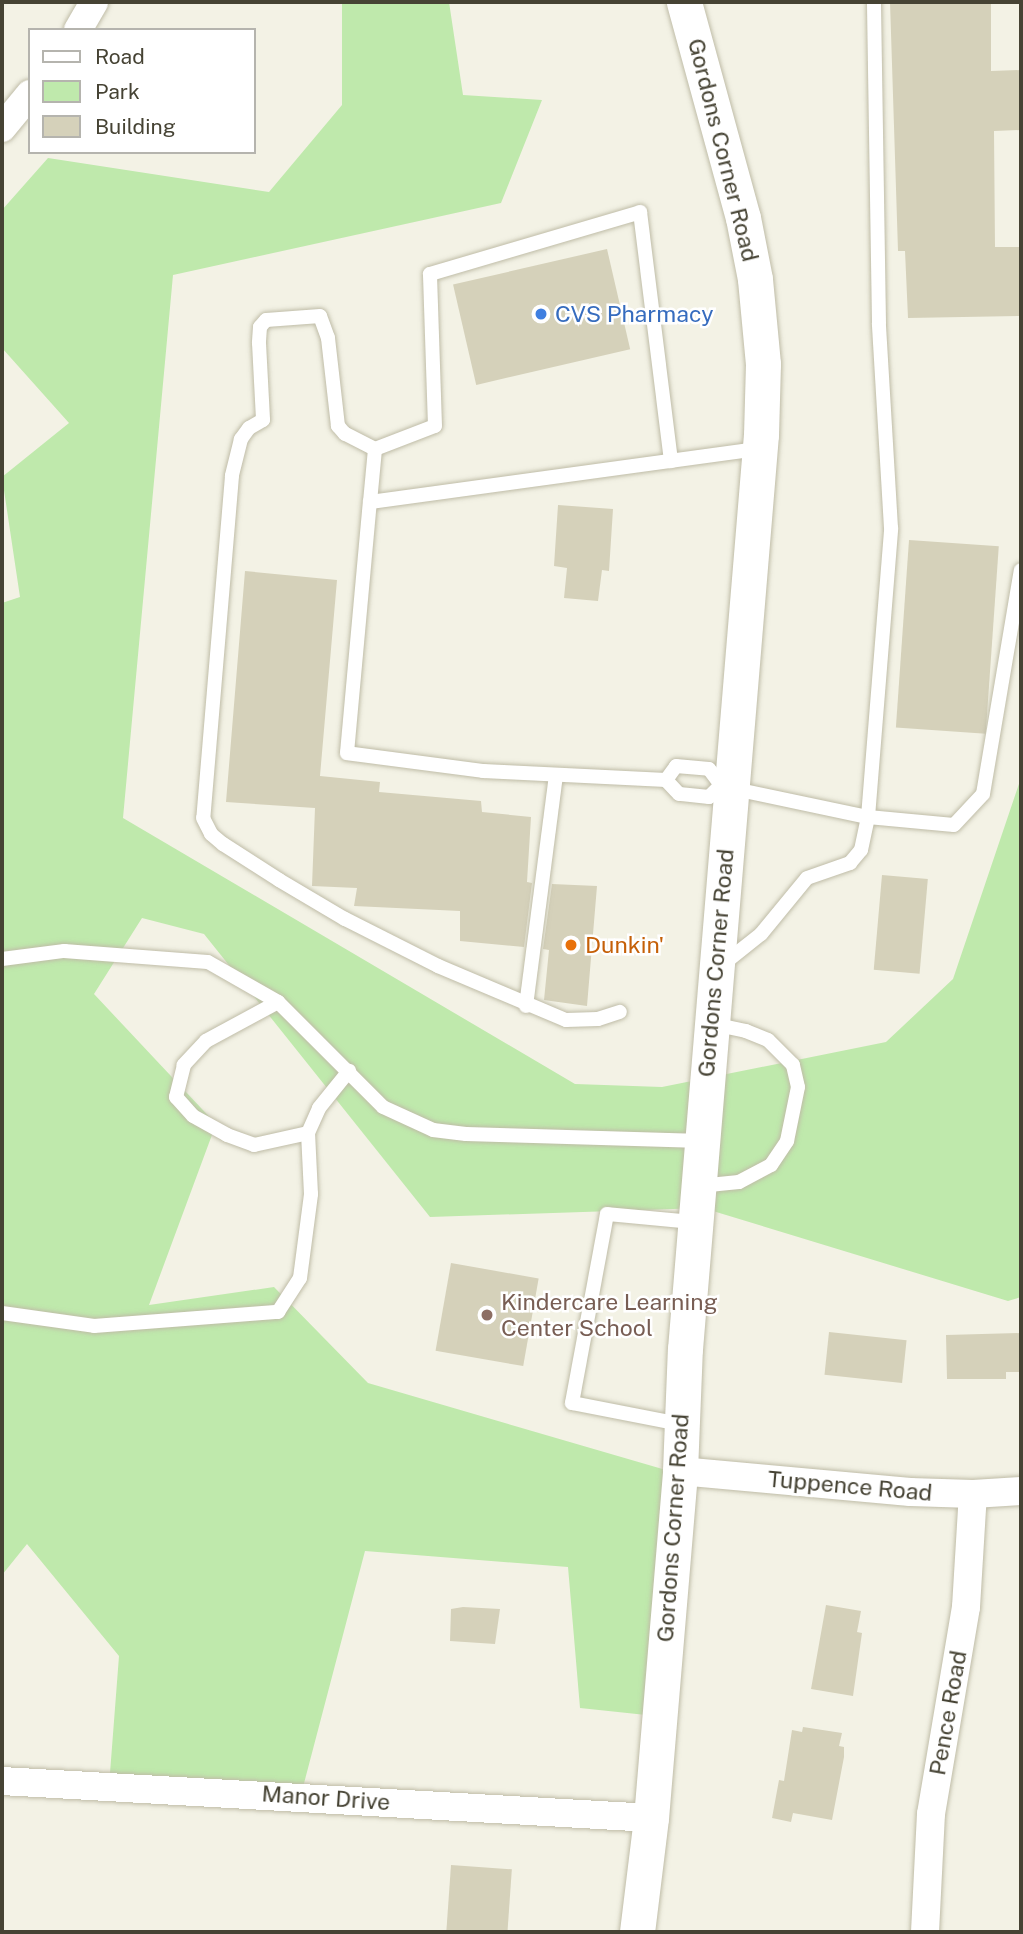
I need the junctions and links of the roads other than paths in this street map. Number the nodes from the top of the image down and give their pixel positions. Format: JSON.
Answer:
{"nodes":[{"id":1,"x":94,"y":2,"type":"edge"},
{"id":2,"x":684,"y":2,"type":"edge"},
{"id":3,"x":874,"y":2,"type":"edge"},
{"id":4,"x":79,"y":28,"type":"edge"},
{"id":5,"x":28,"y":96,"type":"edge"},
{"id":6,"x":2,"y":128,"type":"edge"},
{"id":7,"x":375,"y":449,"type":"junction"},
{"id":8,"x":759,"y":449,"type":"junction"},
{"id":9,"x":671,"y":461,"type":"junction"},
{"id":10,"x":370,"y":502,"type":"junction"},
{"id":11,"x":1021,"y":570,"type":"edge"},
{"id":12,"x":556,"y":776,"type":"junction"},
{"id":13,"x":666,"y":780,"type":"junction"},
{"id":14,"x":726,"y":787,"type":"junction"},
{"id":15,"x":868,"y":817,"type":"junction"},
{"id":16,"x":2,"y":959,"type":"edge"},
{"id":17,"x":716,"y":970,"type":"junction"},
{"id":18,"x":278,"y":1002,"type":"junction"},
{"id":19,"x":526,"y":1006,"type":"junction"},
{"id":20,"x":620,"y":1013,"type":"dead end"},
{"id":21,"x":711,"y":1024,"type":"junction"},
{"id":22,"x":349,"y":1071,"type":"junction"},
{"id":23,"x":308,"y":1133,"type":"junction"},
{"id":24,"x":702,"y":1141,"type":"junction"},
{"id":25,"x":698,"y":1186,"type":"junction"},
{"id":26,"x":696,"y":1222,"type":"junction"},
{"id":27,"x":2,"y":1313,"type":"edge"},
{"id":28,"x":680,"y":1424,"type":"junction"},
{"id":29,"x":680,"y":1471,"type":"junction"},
{"id":30,"x":1021,"y":1490,"type":"edge"},
{"id":31,"x":973,"y":1494,"type":"junction"},
{"id":32,"x":2,"y":1782,"type":"edge"},
{"id":33,"x":651,"y":1818,"type":"junction"},
{"id":34,"x":637,"y":1932,"type":"edge"},
{"id":35,"x":925,"y":1932,"type":"edge"}],
"edges":[{"from":1,"to":4,"type":"street"},
{"from":2,"to":8,"type":"street","name":"Gordons Corner Road"},
{"from":3,"to":15,"type":"lane"},
{"from":5,"to":6,"type":"street"},
{"from":7,"to":9,"type":"lane"},
{"from":7,"to":10,"type":"lane"},
{"from":7,"to":19,"type":"lane"},
{"from":8,"to":9,"type":"lane"},
{"from":8,"to":14,"type":"street","name":"Gordons Corner Road"},
{"from":9,"to":10,"type":"lane"},
{"from":10,"to":12,"type":"lane"},
{"from":11,"to":15,"type":"lane"},
{"from":12,"to":13,"type":"lane"},
{"from":12,"to":19,"type":"lane"},
{"from":13,"to":14,"type":"lane"},
{"from":13,"to":14,"type":"lane"},
{"from":14,"to":15,"type":"lane"},
{"from":14,"to":17,"type":"street","name":"Gordons Corner Road"},
{"from":15,"to":17,"type":"lane"},
{"from":16,"to":18,"type":"lane"},
{"from":17,"to":21,"type":"street","name":"Gordons Corner Road"},
{"from":18,"to":22,"type":"lane"},
{"from":18,"to":23,"type":"lane"},
{"from":19,"to":20,"type":"lane"},
{"from":21,"to":24,"type":"street","name":"Gordons Corner Road"},
{"from":21,"to":25,"type":"lane"},
{"from":22,"to":23,"type":"lane"},
{"from":22,"to":24,"type":"lane"},
{"from":23,"to":27,"type":"lane"},
{"from":24,"to":25,"type":"street","name":"Gordons Corner Road"},
{"from":25,"to":26,"type":"street","name":"Gordons Corner Road"},
{"from":26,"to":28,"type":"street","name":"Gordons Corner Road"},
{"from":26,"to":28,"type":"lane"},
{"from":28,"to":29,"type":"street","name":"Gordons Corner Road"},
{"from":29,"to":31,"type":"street","name":"Tuppence Road"},
{"from":29,"to":33,"type":"street","name":"Gordons Corner Road"},
{"from":30,"to":31,"type":"street","name":"Tuppence Road"},
{"from":31,"to":35,"type":"street","name":"Pence Road"},
{"from":32,"to":33,"type":"street","name":"Manor Drive"},
{"from":33,"to":34,"type":"street","name":"Gordons Corner Road"}]}
